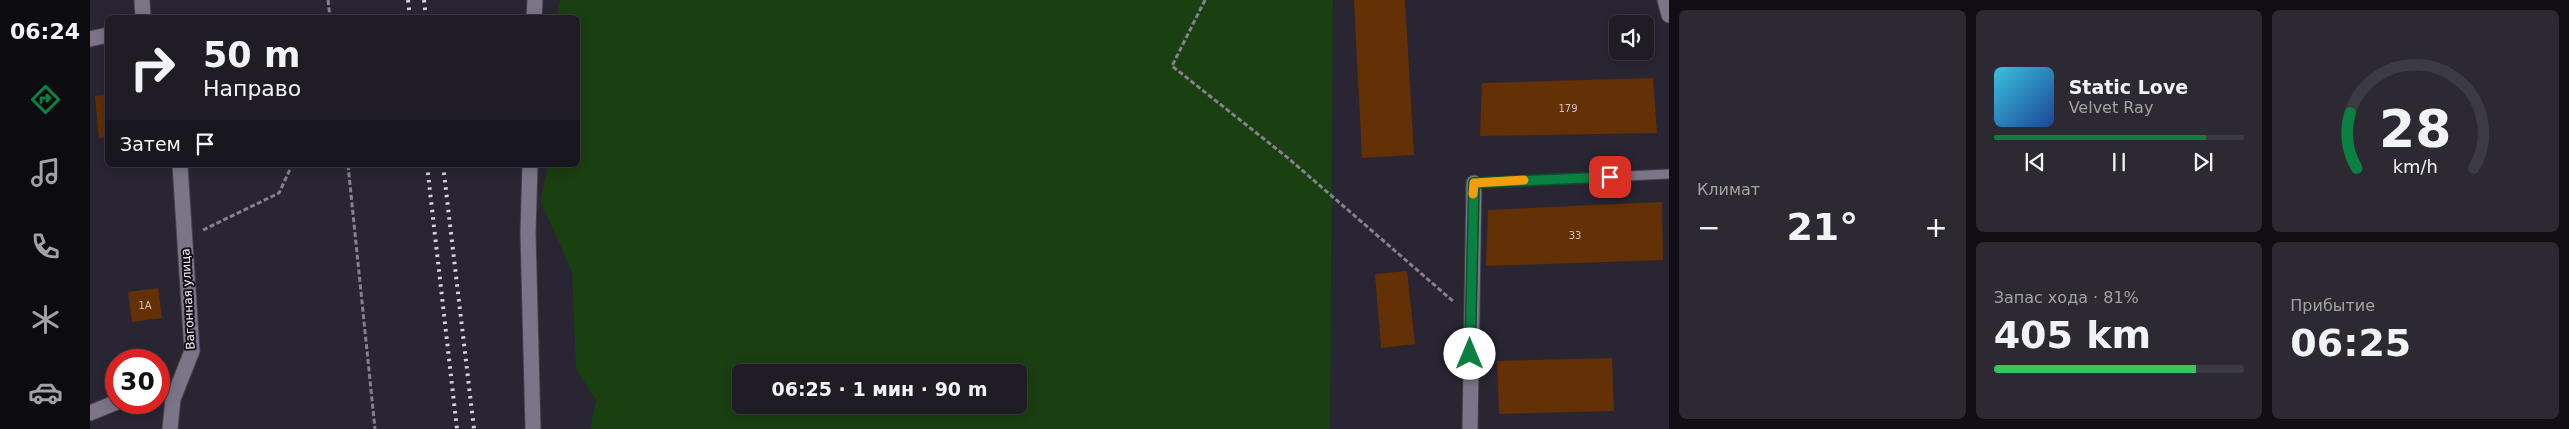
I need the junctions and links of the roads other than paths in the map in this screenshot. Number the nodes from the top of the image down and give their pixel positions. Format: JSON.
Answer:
{"nodes":[{"id":1,"x":142,"y":0,"type":"edge"},
{"id":2,"x":535,"y":0,"type":"edge"},
{"id":3,"x":1665,"y":0,"type":"edge"},
{"id":4,"x":143,"y":15,"type":"edge"},
{"id":5,"x":534,"y":15,"type":"edge"},
{"id":6,"x":1669,"y":15,"type":"edge"},
{"id":7,"x":105,"y":36,"type":"edge"},
{"id":8,"x":90,"y":39,"type":"edge"},
{"id":9,"x":180,"y":167,"type":"edge"},
{"id":10,"x":530,"y":167,"type":"edge"},
{"id":11,"x":1669,"y":174,"type":"edge"},
{"id":12,"x":1474,"y":183,"type":"joint"},
{"id":13,"x":170,"y":392,"type":"edge"},
{"id":14,"x":105,"y":407,"type":"edge"},
{"id":15,"x":90,"y":413,"type":"edge"},
{"id":16,"x":168,"y":414,"type":"edge"},
{"id":17,"x":170,"y":429,"type":"edge"},
{"id":18,"x":532,"y":429,"type":"edge"},
{"id":19,"x":1470,"y":429,"type":"edge"}],
"edges":[{"from":1,"to":4,"type":"street"},
{"from":2,"to":5,"type":"street"},
{"from":3,"to":6,"type":"street"},
{"from":7,"to":8,"type":"street"},
{"from":9,"to":13,"type":"street","name":"Вагонная улица"},
{"from":10,"to":18,"type":"street"},
{"from":11,"to":12,"type":"lane"},
{"from":12,"to":19,"type":"street"},
{"from":14,"to":15,"type":"street"},
{"from":16,"to":17,"type":"street","name":"Вагонная улица"}]}
